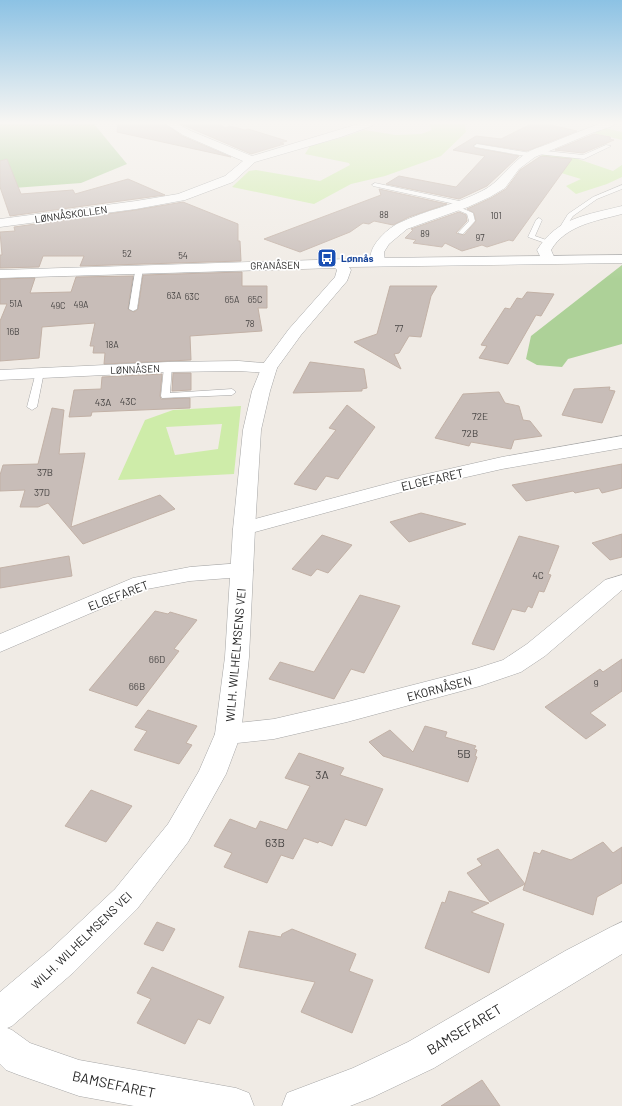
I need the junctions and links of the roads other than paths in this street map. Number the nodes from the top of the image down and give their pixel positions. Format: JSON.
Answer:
{"nodes":[{"id":1,"x":233,"y":176,"type":"edge"},
{"id":2,"x":508,"y":176,"type":"edge"},
{"id":3,"x":375,"y":185,"type":"dead end"},
{"id":4,"x":622,"y":187,"type":"edge"},
{"id":5,"x":460,"y":206,"type":"junction"},
{"id":6,"x":622,"y":210,"type":"edge"},
{"id":7,"x":539,"y":220,"type":"dead end"},
{"id":8,"x":0,"y":223,"type":"edge"},
{"id":9,"x":563,"y":228,"type":"junction"},
{"id":10,"x":461,"y":233,"type":"dead end"},
{"id":11,"x":547,"y":242,"type":"junction"},
{"id":12,"x":548,"y":259,"type":"junction"},
{"id":13,"x":622,"y":259,"type":"edge"},
{"id":14,"x":378,"y":262,"type":"junction"},
{"id":15,"x":340,"y":263,"type":"junction"},
{"id":16,"x":139,"y":268,"type":"junction"},
{"id":17,"x":0,"y":274,"type":"edge"},
{"id":18,"x":133,"y":309,"type":"dead end"},
{"id":19,"x":168,"y":367,"type":"junction"},
{"id":20,"x":269,"y":368,"type":"junction"},
{"id":21,"x":40,"y":372,"type":"junction"},
{"id":22,"x":0,"y":375,"type":"edge"},
{"id":23,"x":232,"y":392,"type":"dead end"},
{"id":24,"x":32,"y":407,"type":"dead end"},
{"id":25,"x":622,"y":442,"type":"edge"},
{"id":26,"x":244,"y":529,"type":"junction"},
{"id":27,"x":242,"y":570,"type":"junction"},
{"id":28,"x":622,"y":582,"type":"edge"},
{"id":29,"x":0,"y":644,"type":"edge"},
{"id":30,"x":228,"y":734,"type":"junction"},
{"id":31,"x":622,"y":937,"type":"edge"},
{"id":32,"x":0,"y":1014,"type":"edge"},
{"id":33,"x":0,"y":1042,"type":"edge"},
{"id":34,"x":236,"y":1106,"type":"edge"},
{"id":35,"x":300,"y":1106,"type":"edge"}],
"edges":[{"from":1,"to":8,"type":"street","name":"LØNNÅSKOLLEN"},
{"from":2,"to":5,"type":"street"},
{"from":3,"to":5,"type":"lane"},
{"from":4,"to":9,"type":"lane"},
{"from":5,"to":10,"type":"lane"},
{"from":5,"to":14,"type":"street"},
{"from":6,"to":9,"type":"street"},
{"from":7,"to":11,"type":"lane"},
{"from":9,"to":11,"type":"street"},
{"from":11,"to":12,"type":"street"},
{"from":12,"to":13,"type":"street","name":"GRANÅSEN"},
{"from":12,"to":14,"type":"street","name":"GRANÅSEN"},
{"from":14,"to":15,"type":"street","name":"GRANÅSEN"},
{"from":15,"to":16,"type":"street","name":"GRANÅSEN"},
{"from":15,"to":20,"type":"street","name":"WILH. WILHELMSENS VEI"},
{"from":16,"to":17,"type":"street","name":"GRANÅSEN"},
{"from":16,"to":18,"type":"lane"},
{"from":19,"to":20,"type":"street","name":"LØNNÅSEN"},
{"from":19,"to":21,"type":"street","name":"LØNNÅSEN"},
{"from":19,"to":23,"type":"lane"},
{"from":20,"to":26,"type":"street","name":"WILH. WILHELMSENS VEI"},
{"from":21,"to":22,"type":"street","name":"LØNNÅSEN"},
{"from":21,"to":24,"type":"lane"},
{"from":25,"to":26,"type":"street","name":"ELGEFARET"},
{"from":26,"to":27,"type":"street","name":"WILH. WILHELMSENS VEI"},
{"from":27,"to":29,"type":"street","name":"ELGEFARET"},
{"from":27,"to":30,"type":"street","name":"WILH. WILHELMSENS VEI"},
{"from":28,"to":30,"type":"street","name":"EKORNÅSEN"},
{"from":30,"to":32,"type":"street","name":"WILH. WILHELMSENS VEI"},
{"from":31,"to":35,"type":"street","name":"BAMSEFARET"},
{"from":33,"to":34,"type":"street","name":"BAMSEFARET"}]}
